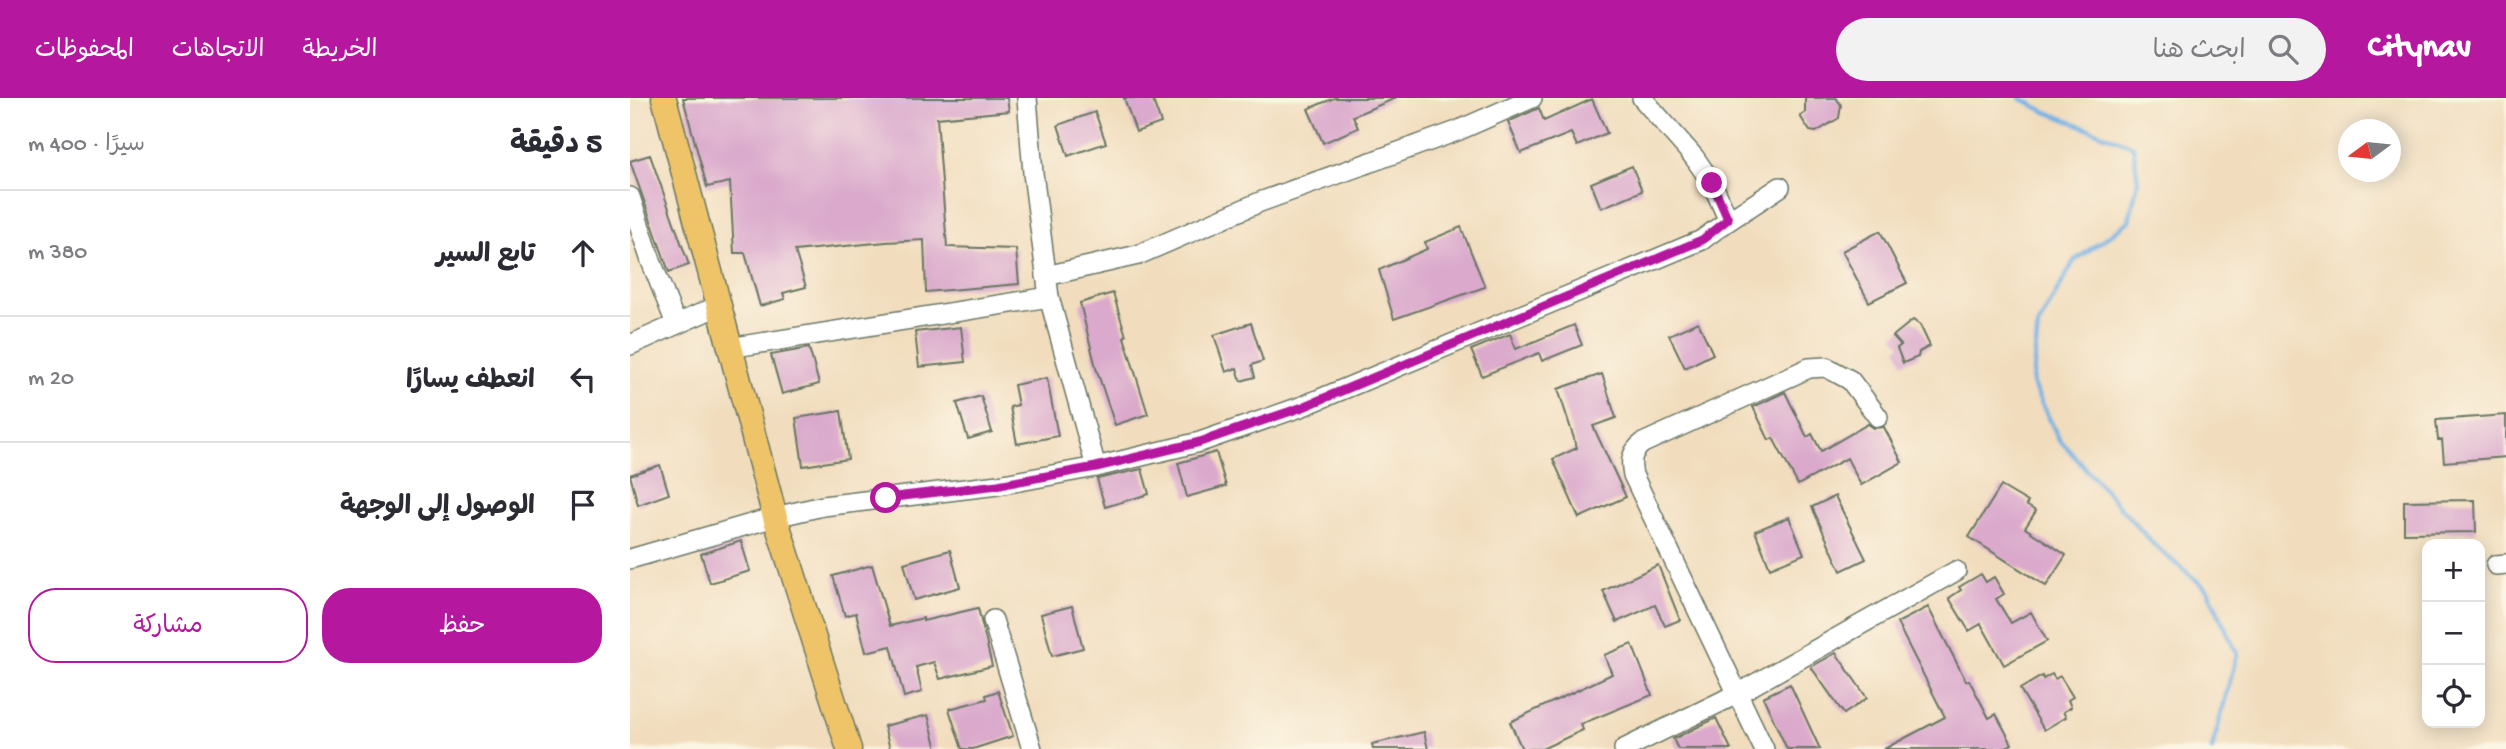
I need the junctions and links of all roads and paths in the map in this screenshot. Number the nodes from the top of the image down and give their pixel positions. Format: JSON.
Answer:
{"nodes":[{"id":1,"x":664,"y":98,"type":"edge"},
{"id":2,"x":1027,"y":98,"type":"edge"},
{"id":3,"x":1532,"y":98,"type":"edge"},
{"id":4,"x":1642,"y":98,"type":"edge"},
{"id":5,"x":1780,"y":187,"type":"dead end"},
{"id":6,"x":630,"y":197,"type":"edge"},
{"id":7,"x":1728,"y":219,"type":"junction"},
{"id":8,"x":1046,"y":276,"type":"junction"},
{"id":9,"x":1049,"y":297,"type":"junction"},
{"id":10,"x":718,"y":306,"type":"junction"},
{"id":11,"x":676,"y":324,"type":"junction"},
{"id":12,"x":630,"y":345,"type":"edge"},
{"id":13,"x":729,"y":348,"type":"junction"},
{"id":14,"x":1878,"y":417,"type":"dead end"},
{"id":15,"x":1096,"y":467,"type":"junction"},
{"id":16,"x":775,"y":517,"type":"junction"},
{"id":17,"x":630,"y":559,"type":"edge"},
{"id":18,"x":1956,"y":571,"type":"dead end"},
{"id":19,"x":993,"y":620,"type":"dead end"},
{"id":20,"x":1737,"y":694,"type":"junction"},
{"id":21,"x":849,"y":749,"type":"edge"},
{"id":22,"x":1032,"y":749,"type":"edge"},
{"id":23,"x":1624,"y":749,"type":"edge"},
{"id":24,"x":1764,"y":749,"type":"edge"}],
"edges":[{"from":1,"to":10,"type":"main road"},
{"from":2,"to":8,"type":"street"},
{"from":3,"to":8,"type":"street"},
{"from":4,"to":7,"type":"street"},
{"from":5,"to":7,"type":"street"},
{"from":6,"to":11,"type":"street"},
{"from":7,"to":15,"type":"street"},
{"from":8,"to":9,"type":"street"},
{"from":9,"to":13,"type":"street"},
{"from":9,"to":15,"type":"street"},
{"from":10,"to":11,"type":"street"},
{"from":10,"to":13,"type":"main road"},
{"from":11,"to":12,"type":"street"},
{"from":13,"to":16,"type":"main road"},
{"from":14,"to":20,"type":"street"},
{"from":15,"to":16,"type":"street"},
{"from":16,"to":17,"type":"street"},
{"from":16,"to":21,"type":"main road"},
{"from":18,"to":20,"type":"street"},
{"from":19,"to":22,"type":"street"},
{"from":20,"to":23,"type":"street"},
{"from":20,"to":24,"type":"street"}]}
